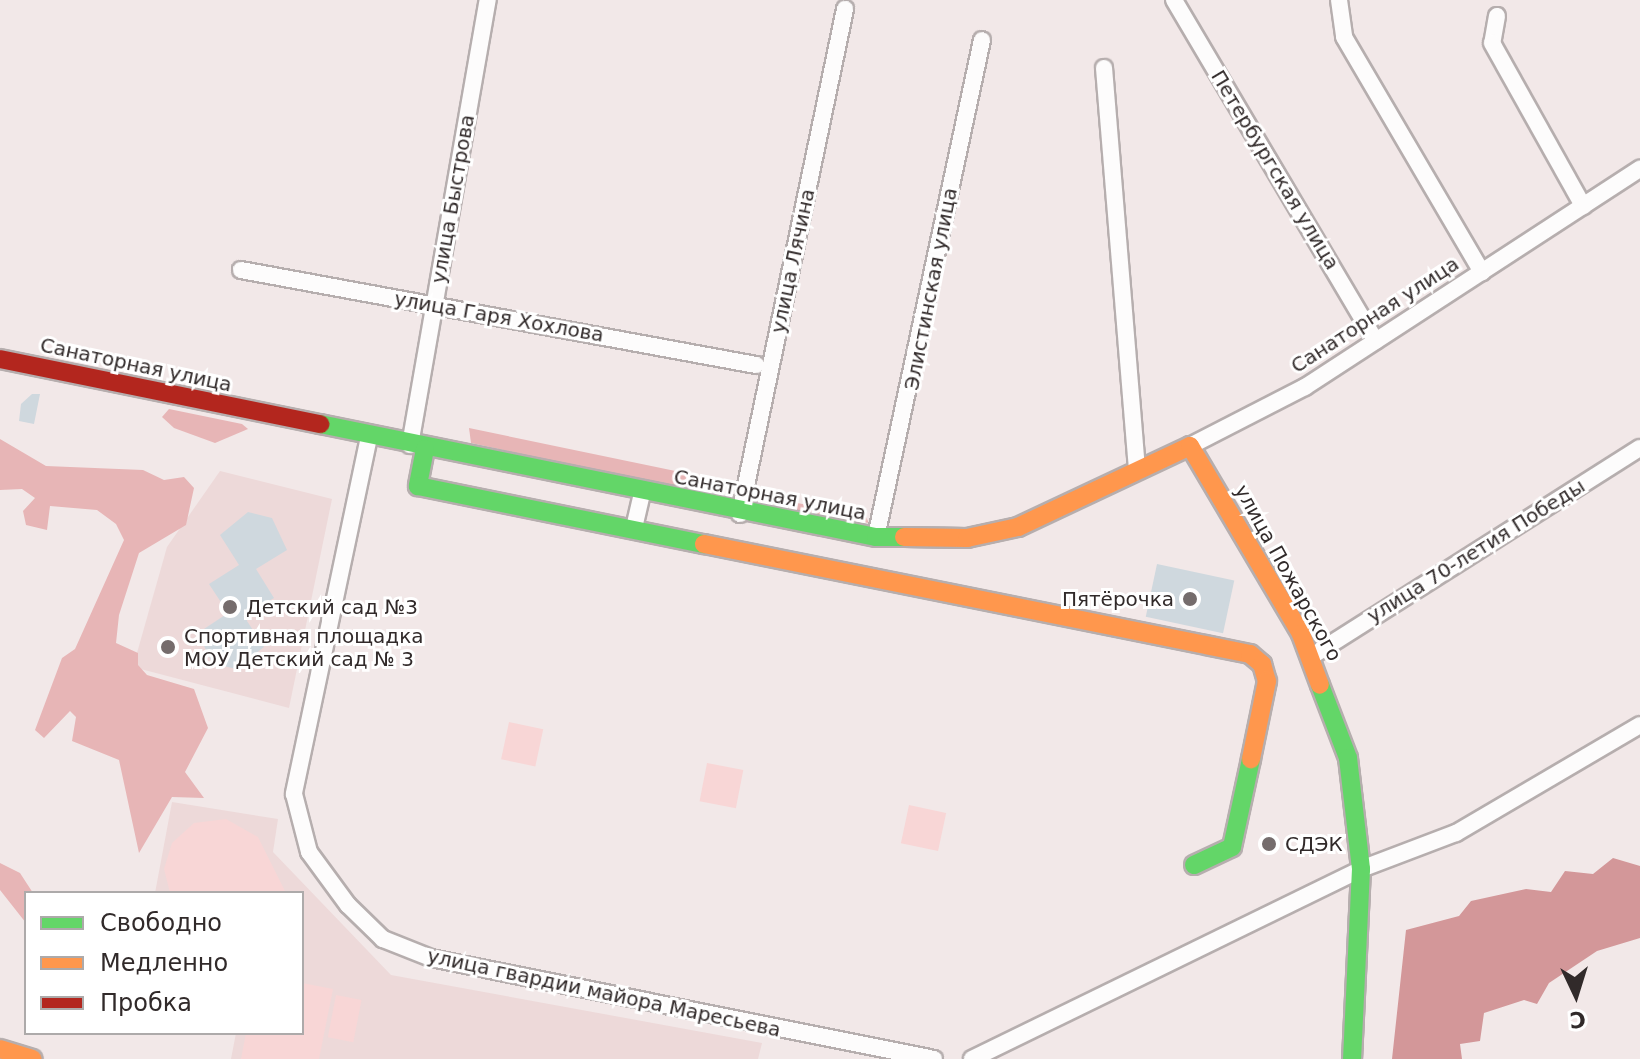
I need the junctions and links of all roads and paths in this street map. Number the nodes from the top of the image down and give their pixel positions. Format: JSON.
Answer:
{"nodes":[{"id":1,"x":488,"y":0,"type":"edge"},
{"id":2,"x":1174,"y":0,"type":"edge"},
{"id":3,"x":1339,"y":0,"type":"edge"},
{"id":4,"x":845,"y":9,"type":"dead end"},
{"id":5,"x":1497,"y":16,"type":"dead end"},
{"id":6,"x":982,"y":40,"type":"dead end"},
{"id":7,"x":1104,"y":68,"type":"dead end"},
{"id":8,"x":1640,"y":169,"type":"edge"},
{"id":9,"x":1583,"y":206,"type":"junction"},
{"id":10,"x":241,"y":270,"type":"dead end"},
{"id":11,"x":1482,"y":272,"type":"junction"},
{"id":12,"x":434,"y":305,"type":"junction"},
{"id":13,"x":1376,"y":341,"type":"junction"},
{"id":14,"x":0,"y":359,"type":"edge"},
{"id":15,"x":756,"y":365,"type":"dead end"},
{"id":16,"x":369,"y":437,"type":"junction"},
{"id":17,"x":1190,"y":446,"type":"junction"},
{"id":18,"x":417,"y":447,"type":"junction"},
{"id":19,"x":1640,"y":448,"type":"edge"},
{"id":20,"x":1137,"y":471,"type":"junction"},
{"id":21,"x":642,"y":493,"type":"junction"},
{"id":22,"x":740,"y":514,"type":"junction"},
{"id":23,"x":634,"y":528,"type":"junction"},
{"id":24,"x":876,"y":537,"type":"junction"},
{"id":25,"x":1312,"y":656,"type":"junction"},
{"id":26,"x":1640,"y":725,"type":"edge"},
{"id":27,"x":1194,"y":865,"type":"dead end"},
{"id":28,"x":1361,"y":869,"type":"junction"},
{"id":29,"x":0,"y":1049,"type":"edge"},
{"id":30,"x":32,"y":1059,"type":"edge"},
{"id":31,"x":934,"y":1059,"type":"edge"},
{"id":32,"x":972,"y":1059,"type":"edge"},
{"id":33,"x":1352,"y":1059,"type":"edge"}],
"edges":[{"from":1,"to":12,"type":"street","name":"улица Быстрова"},
{"from":2,"to":13,"type":"street","name":"Петербургская улица"},
{"from":3,"to":11,"type":"street"},
{"from":4,"to":22,"type":"street","name":"улица Лячина"},
{"from":5,"to":9,"type":"street"},
{"from":6,"to":24,"type":"street","name":"Элистинская улица"},
{"from":7,"to":20,"type":"street"},
{"from":8,"to":9,"type":"street","name":"Санаторная улица"},
{"from":9,"to":11,"type":"street","name":"Санаторная улица"},
{"from":10,"to":12,"type":"street","name":"улица Гаря Хохлова"},
{"from":11,"to":13,"type":"street","name":"Санаторная улица"},
{"from":12,"to":15,"type":"street","name":"улица Гаря Хохлова"},
{"from":12,"to":18,"type":"street","name":"улица Быстрова"},
{"from":13,"to":17,"type":"street","name":"Санаторная улица"},
{"from":14,"to":16,"type":"street","name":"Санаторная улица"},
{"from":16,"to":18,"type":"street","name":"Санаторная улица"},
{"from":16,"to":31,"type":"street","name":"улица гвардии майора Маресьева"},
{"from":17,"to":20,"type":"street","name":"Санаторная улица"},
{"from":17,"to":25,"type":"street","name":"улица Пожарского"},
{"from":18,"to":21,"type":"street","name":"Санаторная улица"},
{"from":18,"to":23,"type":"street"},
{"from":19,"to":25,"type":"street","name":"улица 70-летия Победы"},
{"from":20,"to":24,"type":"street","name":"Санаторная улица"},
{"from":21,"to":22,"type":"street","name":"Санаторная улица"},
{"from":21,"to":23,"type":"street"},
{"from":22,"to":24,"type":"street","name":"Санаторная улица"},
{"from":23,"to":27,"type":"street"},
{"from":25,"to":28,"type":"street","name":"улица Пожарского"},
{"from":26,"to":28,"type":"street"},
{"from":28,"to":32,"type":"street"},
{"from":28,"to":33,"type":"street","name":"улица Пожарского"},
{"from":29,"to":30,"type":"street"}]}
